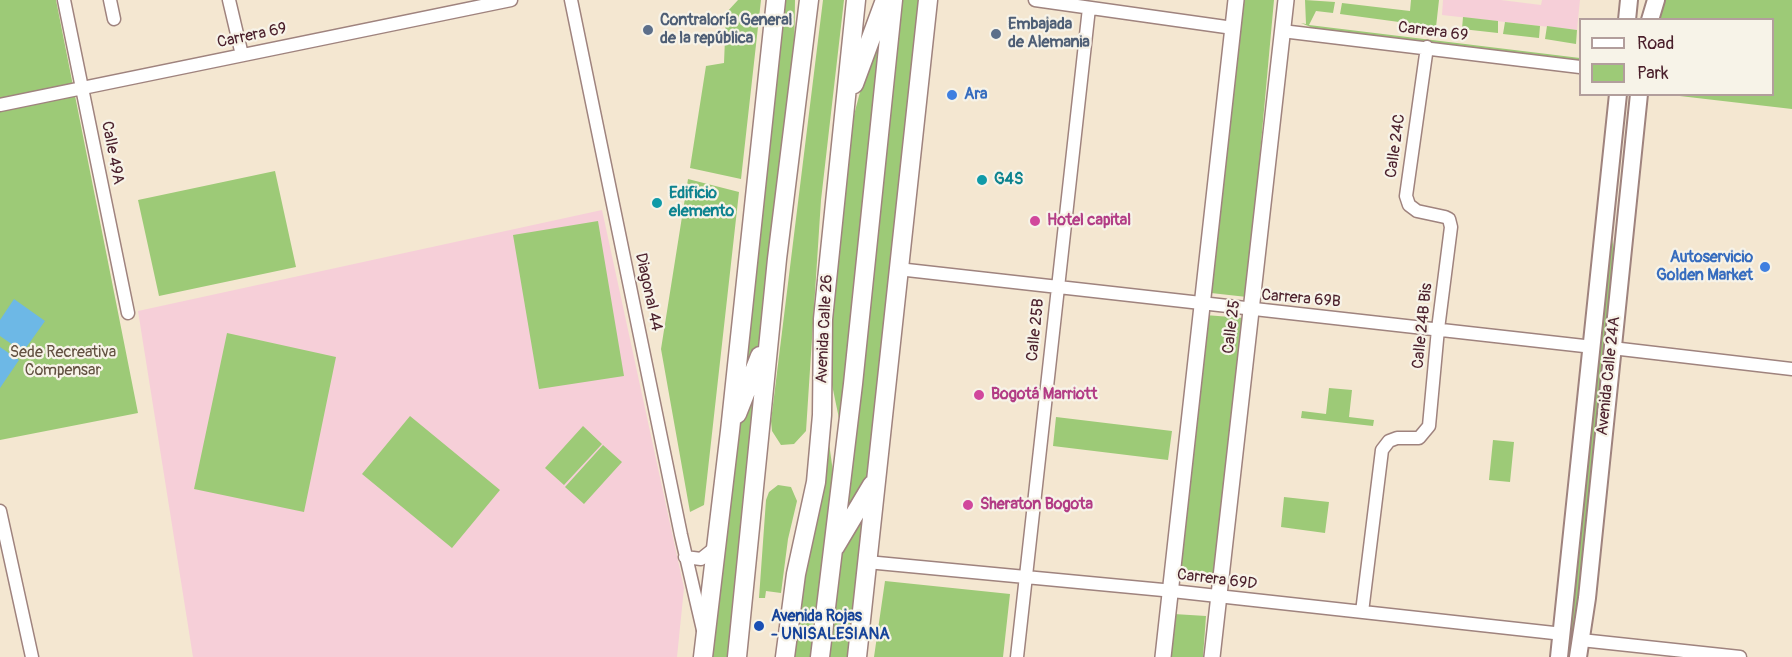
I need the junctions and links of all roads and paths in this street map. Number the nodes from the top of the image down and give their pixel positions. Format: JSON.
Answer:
{"nodes":[{"id":1,"x":64,"y":0,"type":"edge"},
{"id":2,"x":110,"y":0,"type":"edge"},
{"id":3,"x":230,"y":0,"type":"edge"},
{"id":4,"x":511,"y":0,"type":"edge"},
{"id":5,"x":572,"y":0,"type":"edge"},
{"id":6,"x":776,"y":0,"type":"edge"},
{"id":7,"x":799,"y":0,"type":"edge"},
{"id":8,"x":809,"y":0,"type":"edge"},
{"id":9,"x":856,"y":0,"type":"edge"},
{"id":10,"x":885,"y":0,"type":"edge"},
{"id":11,"x":893,"y":0,"type":"edge"},
{"id":12,"x":928,"y":0,"type":"edge"},
{"id":13,"x":1035,"y":0,"type":"edge"},
{"id":14,"x":1236,"y":0,"type":"edge"},
{"id":15,"x":1286,"y":0,"type":"edge"},
{"id":16,"x":1629,"y":0,"type":"edge"},
{"id":17,"x":1656,"y":0,"type":"edge"},
{"id":18,"x":1089,"y":8,"type":"junction"},
{"id":19,"x":1627,"y":18,"type":"edge"},
{"id":20,"x":1651,"y":18,"type":"edge"},
{"id":21,"x":114,"y":19,"type":"dead end"},
{"id":22,"x":1233,"y":28,"type":"junction"},
{"id":23,"x":1282,"y":31,"type":"junction"},
{"id":24,"x":1426,"y":47,"type":"junction"},
{"id":25,"x":242,"y":55,"type":"junction"},
{"id":26,"x":1579,"y":67,"type":"edge"},
{"id":27,"x":799,"y":78,"type":"junction"},
{"id":28,"x":82,"y":88,"type":"junction"},
{"id":29,"x":1618,"y":96,"type":"edge"},
{"id":30,"x":1636,"y":96,"type":"edge"},
{"id":31,"x":1637,"y":96,"type":"edge"},
{"id":32,"x":0,"y":105,"type":"edge"},
{"id":33,"x":842,"y":132,"type":"junction"},
{"id":34,"x":1611,"y":168,"type":"junction"},
{"id":35,"x":1608,"y":200,"type":"junction"},
{"id":36,"x":1449,"y":219,"type":"joint"},
{"id":37,"x":1622,"y":248,"type":"junction"},
{"id":38,"x":898,"y":269,"type":"junction"},
{"id":39,"x":1058,"y":287,"type":"junction"},
{"id":40,"x":773,"y":299,"type":"junction"},
{"id":41,"x":1202,"y":304,"type":"junction"},
{"id":42,"x":1252,"y":310,"type":"junction"},
{"id":43,"x":128,"y":313,"type":"dead end"},
{"id":44,"x":1438,"y":329,"type":"junction"},
{"id":45,"x":1593,"y":347,"type":"junction"},
{"id":46,"x":1612,"y":348,"type":"junction"},
{"id":47,"x":823,"y":361,"type":"junction"},
{"id":48,"x":1792,"y":369,"type":"edge"},
{"id":49,"x":730,"y":431,"type":"junction"},
{"id":50,"x":876,"y":479,"type":"junction"},
{"id":51,"x":839,"y":495,"type":"junction"},
{"id":52,"x":0,"y":511,"type":"edge"},
{"id":53,"x":716,"y":548,"type":"junction"},
{"id":54,"x":831,"y":554,"type":"junction"},
{"id":55,"x":686,"y":557,"type":"junction"},
{"id":56,"x":867,"y":562,"type":"junction"},
{"id":57,"x":1025,"y":577,"type":"junction"},
{"id":58,"x":1169,"y":591,"type":"junction"},
{"id":59,"x":1217,"y":597,"type":"junction"},
{"id":60,"x":1362,"y":612,"type":"junction"},
{"id":61,"x":1563,"y":634,"type":"junction"},
{"id":62,"x":705,"y":637,"type":"junction"},
{"id":63,"x":1581,"y":640,"type":"junction"},
{"id":64,"x":32,"y":657,"type":"edge"},
{"id":65,"x":703,"y":657,"type":"edge"},
{"id":66,"x":737,"y":657,"type":"edge"},
{"id":67,"x":785,"y":657,"type":"edge"},
{"id":68,"x":820,"y":657,"type":"edge"},
{"id":69,"x":857,"y":657,"type":"edge"},
{"id":70,"x":1017,"y":657,"type":"edge"},
{"id":71,"x":1163,"y":657,"type":"edge"},
{"id":72,"x":1212,"y":657,"type":"edge"},
{"id":73,"x":1559,"y":657,"type":"edge"},
{"id":74,"x":1578,"y":657,"type":"edge"},
{"id":75,"x":1740,"y":657,"type":"edge"}],
"edges":[{"from":1,"to":28,"type":"street","name":"Calle 49A"},
{"from":2,"to":21,"type":"street"},
{"from":3,"to":25,"type":"street"},
{"from":4,"to":25,"type":"street","name":"Carrera 69"},
{"from":5,"to":55,"type":"street","name":"Diagonal 44"},
{"from":6,"to":49,"type":"main road"},
{"from":7,"to":27,"type":"main road"},
{"from":8,"to":27,"type":"main road"},
{"from":9,"to":33,"type":"main road","name":"Avenida Calle 26"},
{"from":10,"to":33,"type":"main road"},
{"from":11,"to":51,"type":"main road","name":"Avenida Calle 26"},
{"from":12,"to":38,"type":"main road"},
{"from":13,"to":18,"type":"street"},
{"from":14,"to":22,"type":"street","name":"Calle 25"},
{"from":15,"to":23,"type":"street","name":"Calle 25"},
{"from":16,"to":19,"type":"main road"},
{"from":17,"to":20,"type":"main road"},
{"from":18,"to":22,"type":"street"},
{"from":18,"to":39,"type":"street","name":"Calle 25B"},
{"from":22,"to":41,"type":"street","name":"Calle 25"},
{"from":23,"to":24,"type":"street","name":"Carrera 69"},
{"from":23,"to":42,"type":"street","name":"Calle 25"},
{"from":24,"to":26,"type":"street","name":"Carrera 69"},
{"from":24,"to":36,"type":"street","name":"Calle 24C"},
{"from":25,"to":28,"type":"street","name":"Carrera 69"},
{"from":27,"to":40,"type":"main road"},
{"from":28,"to":32,"type":"street","name":"Carrera 69"},
{"from":28,"to":43,"type":"street","name":"Calle 49A"},
{"from":29,"to":34,"type":"main road","name":"Avenida Calle 24A"},
{"from":30,"to":34,"type":"main road"},
{"from":31,"to":37,"type":"main road","name":"Avenida Calle 24A"},
{"from":33,"to":47,"type":"main road","name":"Avenida Calle 26"},
{"from":34,"to":35,"type":"main road","name":"Avenida Calle 24A"},
{"from":35,"to":37,"type":"main road"},
{"from":35,"to":45,"type":"main road","name":"Avenida Calle 24A"},
{"from":36,"to":44,"type":"street","name":"Calle 24B Bis"},
{"from":37,"to":46,"type":"main road","name":"Avenida Calle 24A"},
{"from":38,"to":39,"type":"street","name":"Carrera 69B"},
{"from":38,"to":50,"type":"main road"},
{"from":39,"to":41,"type":"street","name":"Carrera 69B"},
{"from":39,"to":57,"type":"street","name":"Calle 25B"},
{"from":40,"to":49,"type":"main road"},
{"from":40,"to":66,"type":"main road"},
{"from":41,"to":42,"type":"street","name":"Carrera 69B"},
{"from":41,"to":58,"type":"street","name":"Calle 25"},
{"from":42,"to":44,"type":"street","name":"Carrera 69B"},
{"from":42,"to":59,"type":"street","name":"Calle 25"},
{"from":44,"to":45,"type":"street","name":"Carrera 69B"},
{"from":44,"to":60,"type":"street","name":"Calle 24B Bis"},
{"from":45,"to":61,"type":"main road","name":"Avenida Calle 24A"},
{"from":46,"to":48,"type":"street"},
{"from":46,"to":63,"type":"main road","name":"Avenida Calle 24A"},
{"from":47,"to":51,"type":"main road"},
{"from":47,"to":67,"type":"main road","name":"Avenida Calle 26"},
{"from":49,"to":53,"type":"main road"},
{"from":50,"to":54,"type":"main road"},
{"from":50,"to":56,"type":"main road"},
{"from":51,"to":54,"type":"main road","name":"Avenida Calle 26"},
{"from":52,"to":64,"type":"street"},
{"from":53,"to":55,"type":"street"},
{"from":53,"to":62,"type":"main road"},
{"from":54,"to":68,"type":"main road","name":"Avenida Calle 26"},
{"from":55,"to":62,"type":"street","name":"Diagonal 44"},
{"from":56,"to":57,"type":"street","name":"Carrera 69D"},
{"from":56,"to":69,"type":"main road"},
{"from":57,"to":58,"type":"street","name":"Carrera 69D"},
{"from":57,"to":70,"type":"street","name":"Calle 25B"},
{"from":58,"to":59,"type":"street","name":"Carrera 69D"},
{"from":58,"to":71,"type":"street","name":"Calle 25"},
{"from":59,"to":60,"type":"street","name":"Carrera 69D"},
{"from":59,"to":72,"type":"street","name":"Calle 25"},
{"from":60,"to":61,"type":"street","name":"Carrera 69D"},
{"from":61,"to":73,"type":"main road","name":"Avenida Calle 24A"},
{"from":62,"to":65,"type":"main road"},
{"from":63,"to":74,"type":"main road","name":"Avenida Calle 24A"},
{"from":63,"to":75,"type":"street"}]}
